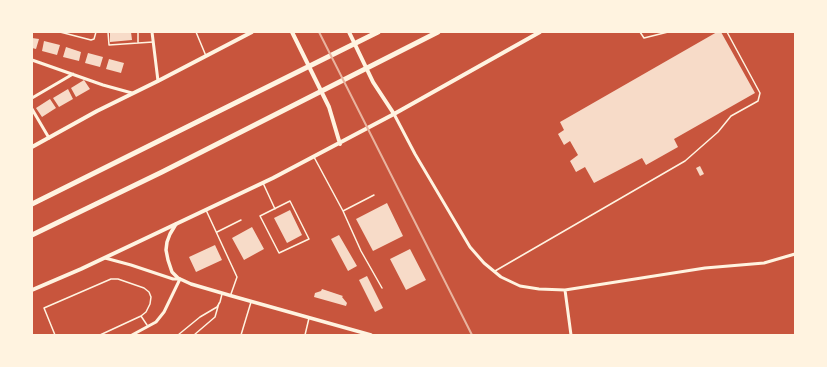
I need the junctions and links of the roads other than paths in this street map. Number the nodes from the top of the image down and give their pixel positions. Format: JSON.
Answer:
{"nodes":[{"id":1,"x":60,"y":32,"type":"edge"},
{"id":2,"x":96,"y":32,"type":"edge"},
{"id":3,"x":108,"y":32,"type":"edge"},
{"id":4,"x":138,"y":32,"type":"edge"},
{"id":5,"x":152,"y":32,"type":"edge"},
{"id":6,"x":196,"y":32,"type":"edge"},
{"id":7,"x":252,"y":32,"type":"edge"},
{"id":8,"x":292,"y":32,"type":"edge"},
{"id":9,"x":349,"y":32,"type":"edge"},
{"id":10,"x":378,"y":32,"type":"edge"},
{"id":11,"x":438,"y":32,"type":"edge"},
{"id":12,"x":540,"y":32,"type":"edge"},
{"id":13,"x":640,"y":32,"type":"edge"},
{"id":14,"x":668,"y":32,"type":"edge"},
{"id":15,"x":727,"y":32,"type":"edge"},
{"id":16,"x":138,"y":42,"type":"junction"},
{"id":17,"x":153,"y":42,"type":"junction"},
{"id":18,"x":206,"y":56,"type":"junction"},
{"id":19,"x":32,"y":60,"type":"edge"},
{"id":20,"x":309,"y":66,"type":"junction"},
{"id":21,"x":73,"y":74,"type":"junction"},
{"id":22,"x":158,"y":81,"type":"junction"},
{"id":23,"x":132,"y":93,"type":"junction"},
{"id":24,"x":32,"y":98,"type":"edge"},
{"id":25,"x":32,"y":109,"type":"edge"},
{"id":26,"x":394,"y":114,"type":"junction"},
{"id":27,"x":49,"y":138,"type":"junction"},
{"id":28,"x":340,"y":144,"type":"junction"},
{"id":29,"x":32,"y":148,"type":"edge"},
{"id":30,"x":314,"y":157,"type":"junction"},
{"id":31,"x":263,"y":183,"type":"junction"},
{"id":32,"x":374,"y":195,"type":"dead end"},
{"id":33,"x":32,"y":204,"type":"edge"},
{"id":34,"x":274,"y":209,"type":"junction"},
{"id":35,"x":206,"y":210,"type":"junction"},
{"id":36,"x":343,"y":211,"type":"junction"},
{"id":37,"x":241,"y":220,"type":"dead end"},
{"id":38,"x":177,"y":223,"type":"junction"},
{"id":39,"x":217,"y":232,"type":"junction"},
{"id":40,"x":32,"y":235,"type":"edge"},
{"id":41,"x":795,"y":254,"type":"edge"},
{"id":42,"x":106,"y":258,"type":"junction"},
{"id":43,"x":495,"y":272,"type":"junction"},
{"id":44,"x":180,"y":279,"type":"junction"},
{"id":45,"x":382,"y":288,"type":"dead end"},
{"id":46,"x":32,"y":290,"type":"edge"},
{"id":47,"x":565,"y":290,"type":"junction"},
{"id":48,"x":222,"y":293,"type":"junction"},
{"id":49,"x":231,"y":296,"type":"junction"},
{"id":50,"x":220,"y":302,"type":"junction"},
{"id":51,"x":251,"y":302,"type":"junction"},
{"id":52,"x":141,"y":316,"type":"junction"},
{"id":53,"x":309,"y":318,"type":"junction"},
{"id":54,"x":148,"y":327,"type":"junction"},
{"id":55,"x":55,"y":335,"type":"edge"},
{"id":56,"x":100,"y":335,"type":"edge"},
{"id":57,"x":132,"y":335,"type":"edge"},
{"id":58,"x":178,"y":335,"type":"edge"},
{"id":59,"x":194,"y":335,"type":"edge"},
{"id":60,"x":241,"y":335,"type":"edge"},
{"id":61,"x":305,"y":335,"type":"edge"},
{"id":62,"x":371,"y":335,"type":"edge"},
{"id":63,"x":571,"y":335,"type":"edge"}],
"edges":[{"from":1,"to":2,"type":"lane"},
{"from":3,"to":16,"type":"lane"},
{"from":4,"to":16,"type":"lane"},
{"from":5,"to":17,"type":"street"},
{"from":6,"to":18,"type":"lane"},
{"from":7,"to":18,"type":"main road"},
{"from":8,"to":20,"type":"main road"},
{"from":9,"to":26,"type":"main road"},
{"from":10,"to":20,"type":"highway"},
{"from":11,"to":40,"type":"highway"},
{"from":12,"to":26,"type":"main road"},
{"from":13,"to":14,"type":"lane"},
{"from":15,"to":43,"type":"lane"},
{"from":16,"to":17,"type":"lane"},
{"from":17,"to":22,"type":"street"},
{"from":18,"to":22,"type":"main road"},
{"from":19,"to":21,"type":"street"},
{"from":20,"to":28,"type":"main road"},
{"from":20,"to":33,"type":"highway"},
{"from":21,"to":23,"type":"street"},
{"from":21,"to":24,"type":"street"},
{"from":22,"to":23,"type":"main road"},
{"from":23,"to":27,"type":"main road"},
{"from":25,"to":27,"type":"street"},
{"from":26,"to":28,"type":"main road"},
{"from":26,"to":43,"type":"street"},
{"from":27,"to":29,"type":"main road"},
{"from":28,"to":30,"type":"main road"},
{"from":30,"to":31,"type":"main road"},
{"from":30,"to":36,"type":"lane"},
{"from":31,"to":34,"type":"lane"},
{"from":31,"to":35,"type":"main road"},
{"from":32,"to":36,"type":"lane"},
{"from":34,"to":34,"type":"lane"},
{"from":35,"to":38,"type":"main road"},
{"from":35,"to":39,"type":"lane"},
{"from":36,"to":45,"type":"lane"},
{"from":37,"to":39,"type":"lane"},
{"from":38,"to":42,"type":"main road"},
{"from":38,"to":44,"type":"street"},
{"from":39,"to":49,"type":"lane"},
{"from":41,"to":47,"type":"street"},
{"from":42,"to":44,"type":"street"},
{"from":42,"to":46,"type":"main road"},
{"from":43,"to":47,"type":"street"},
{"from":44,"to":48,"type":"street"},
{"from":44,"to":54,"type":"street"},
{"from":47,"to":63,"type":"street"},
{"from":48,"to":49,"type":"street"},
{"from":48,"to":50,"type":"lane"},
{"from":49,"to":51,"type":"street"},
{"from":50,"to":58,"type":"lane"},
{"from":50,"to":59,"type":"lane"},
{"from":51,"to":53,"type":"street"},
{"from":51,"to":60,"type":"lane"},
{"from":52,"to":54,"type":"lane"},
{"from":52,"to":55,"type":"lane"},
{"from":52,"to":56,"type":"lane"},
{"from":53,"to":61,"type":"lane"},
{"from":53,"to":62,"type":"street"},
{"from":54,"to":57,"type":"street"}]}
